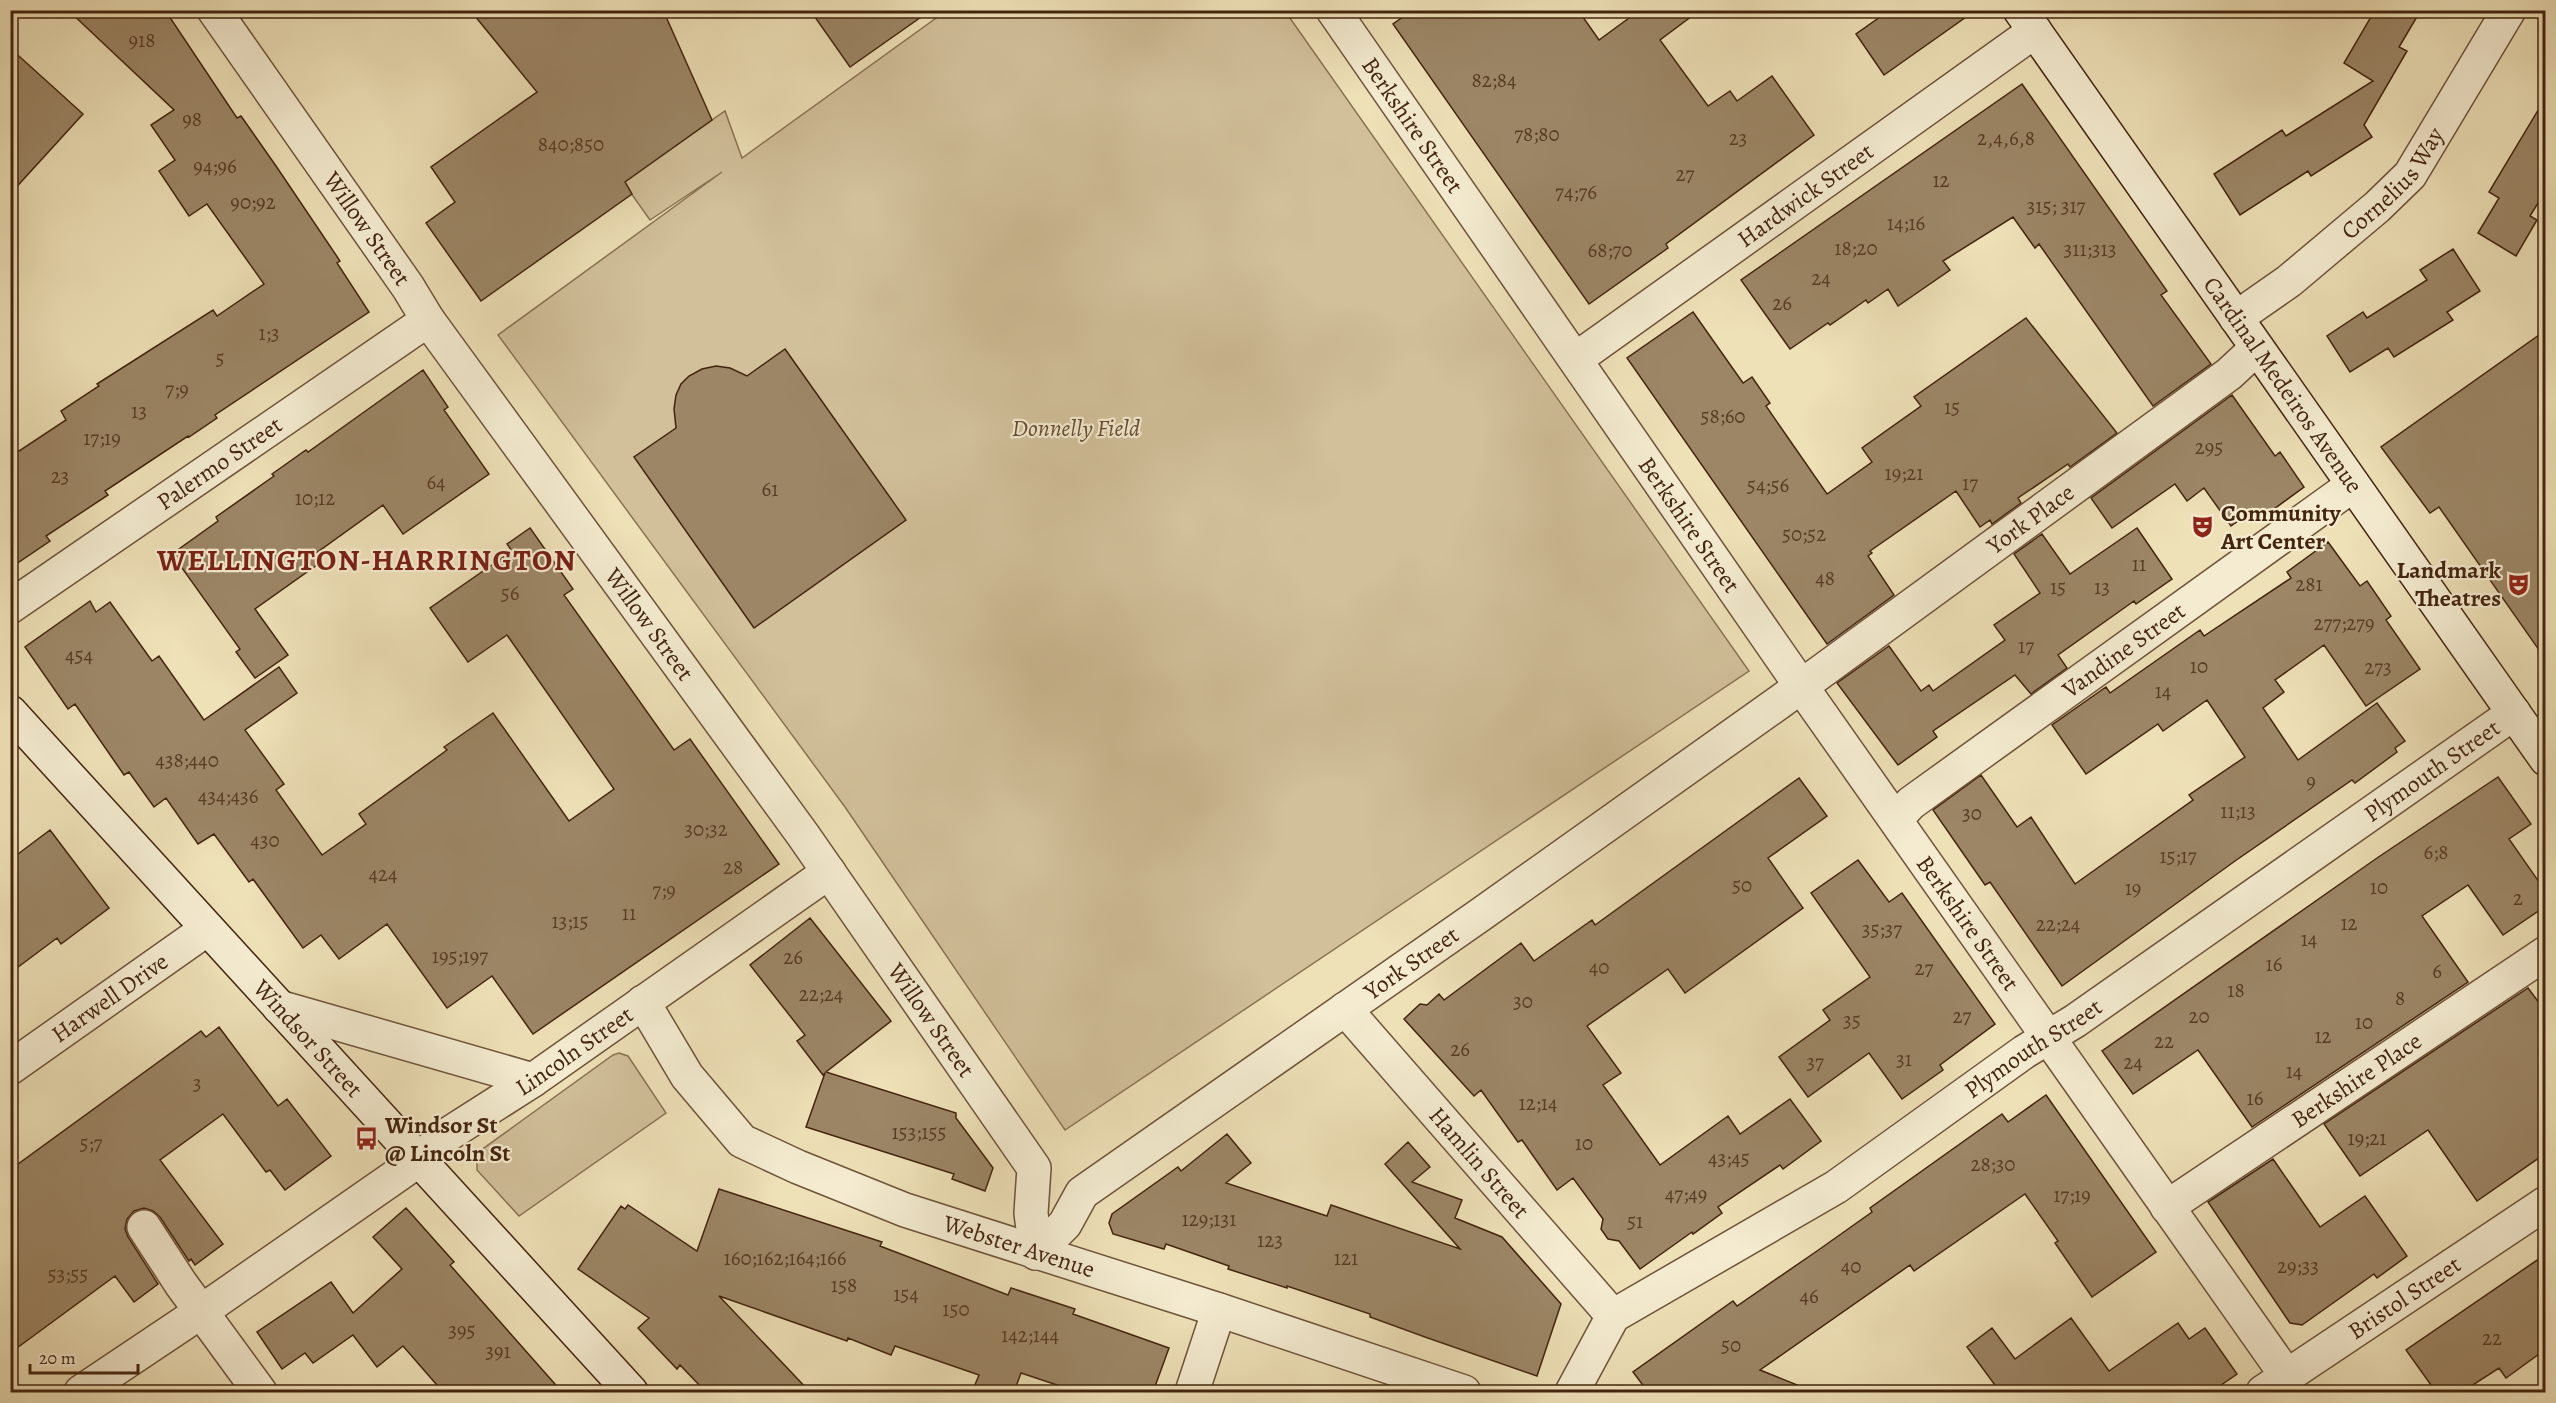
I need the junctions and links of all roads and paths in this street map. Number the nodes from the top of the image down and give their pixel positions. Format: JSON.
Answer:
{"nodes":[{"id":1,"x":214,"y":10,"type":"edge"},
{"id":2,"x":2509,"y":10,"type":"edge"},
{"id":3,"x":1339,"y":13,"type":"edge"},
{"id":4,"x":2027,"y":21,"type":"edge"},
{"id":5,"x":2236,"y":318,"type":"junction"},
{"id":6,"x":428,"y":320,"type":"junction"},
{"id":7,"x":2258,"y":348,"type":"junction"},
{"id":8,"x":1576,"y":359,"type":"junction"},
{"id":9,"x":2353,"y":486,"type":"junction"},
{"id":10,"x":10,"y":607,"type":"edge"},
{"id":11,"x":1802,"y":686,"type":"junction"},
{"id":12,"x":10,"y":712,"type":"edge"},
{"id":13,"x":2514,"y":714,"type":"junction"},
{"id":14,"x":2546,"y":759,"type":"edge"},
{"id":15,"x":1896,"y":819,"type":"junction"},
{"id":16,"x":829,"y":872,"type":"junction"},
{"id":17,"x":207,"y":929,"type":"junction"},
{"id":18,"x":2546,"y":953,"type":"edge"},
{"id":19,"x":643,"y":1002,"type":"junction"},
{"id":20,"x":279,"y":1006,"type":"junction"},
{"id":21,"x":1345,"y":1008,"type":"junction"},
{"id":22,"x":2049,"y":1036,"type":"junction"},
{"id":23,"x":10,"y":1068,"type":"edge"},
{"id":24,"x":533,"y":1080,"type":"junction"},
{"id":25,"x":419,"y":1160,"type":"junction"},
{"id":26,"x":2546,"y":1203,"type":"edge"},
{"id":27,"x":2168,"y":1207,"type":"junction"},
{"id":28,"x":144,"y":1227,"type":"dead end"},
{"id":29,"x":1036,"y":1253,"type":"junction"},
{"id":30,"x":1220,"y":1310,"type":"junction"},
{"id":31,"x":202,"y":1311,"type":"junction"},
{"id":32,"x":1613,"y":1316,"type":"junction"},
{"id":33,"x":2274,"y":1384,"type":"edge"},
{"id":34,"x":81,"y":1392,"type":"edge"},
{"id":35,"x":260,"y":1392,"type":"edge"},
{"id":36,"x":631,"y":1392,"type":"edge"},
{"id":37,"x":1192,"y":1392,"type":"edge"},
{"id":38,"x":1464,"y":1392,"type":"edge"},
{"id":39,"x":1572,"y":1392,"type":"edge"}],
"edges":[{"from":1,"to":6,"type":"street","name":"Willow Street"},
{"from":2,"to":5,"type":"street","name":"Cornelius Way"},
{"from":3,"to":8,"type":"street","name":"Berkshire Street"},
{"from":4,"to":5,"type":"street","name":"Cardinal Medeiros Avenue"},
{"from":4,"to":8,"type":"street","name":"Hardwick Street"},
{"from":5,"to":7,"type":"street","name":"Cardinal Medeiros Avenue"},
{"from":6,"to":10,"type":"street","name":"Palermo Street"},
{"from":6,"to":16,"type":"street","name":"Willow Street"},
{"from":7,"to":9,"type":"street","name":"Cardinal Medeiros Avenue"},
{"from":7,"to":11,"type":"street","name":"York Place"},
{"from":8,"to":11,"type":"street","name":"Berkshire Street"},
{"from":9,"to":13,"type":"street","name":"Cardinal Medeiros Avenue"},
{"from":9,"to":15,"type":"street","name":"Vandine Street"},
{"from":11,"to":15,"type":"street","name":"Berkshire Street"},
{"from":11,"to":21,"type":"street","name":"York Street"},
{"from":12,"to":17,"type":"street","name":"Windsor Street"},
{"from":13,"to":14,"type":"street","name":"Cardinal Medeiros Avenue"},
{"from":13,"to":22,"type":"street","name":"Plymouth Street"},
{"from":15,"to":22,"type":"street","name":"Berkshire Street"},
{"from":16,"to":19,"type":"street","name":"Lincoln Street"},
{"from":16,"to":29,"type":"street","name":"Willow Street"},
{"from":17,"to":20,"type":"street","name":"Windsor Street"},
{"from":17,"to":23,"type":"street","name":"Harwell Drive"},
{"from":18,"to":27,"type":"street","name":"Berkshire Place"},
{"from":19,"to":24,"type":"street","name":"Lincoln Street"},
{"from":19,"to":29,"type":"street","name":"Webster Avenue"},
{"from":20,"to":24,"type":"street"},
{"from":20,"to":25,"type":"street","name":"Windsor Street"},
{"from":21,"to":29,"type":"street","name":"York Street"},
{"from":21,"to":32,"type":"street","name":"Hamlin Street"},
{"from":22,"to":27,"type":"street"},
{"from":22,"to":32,"type":"street","name":"Plymouth Street"},
{"from":24,"to":25,"type":"street","name":"Lincoln Street"},
{"from":25,"to":31,"type":"street","name":"Lincoln Street"},
{"from":25,"to":36,"type":"street","name":"Windsor Street"},
{"from":26,"to":33,"type":"street","name":"Bristol Street"},
{"from":27,"to":33,"type":"street"},
{"from":28,"to":31,"type":"street"},
{"from":29,"to":30,"type":"street","name":"Webster Avenue"},
{"from":30,"to":37,"type":"street"},
{"from":30,"to":38,"type":"street","name":"Webster Avenue"},
{"from":31,"to":34,"type":"street","name":"Lincoln Street"},
{"from":31,"to":35,"type":"street"},
{"from":32,"to":39,"type":"street"}]}
